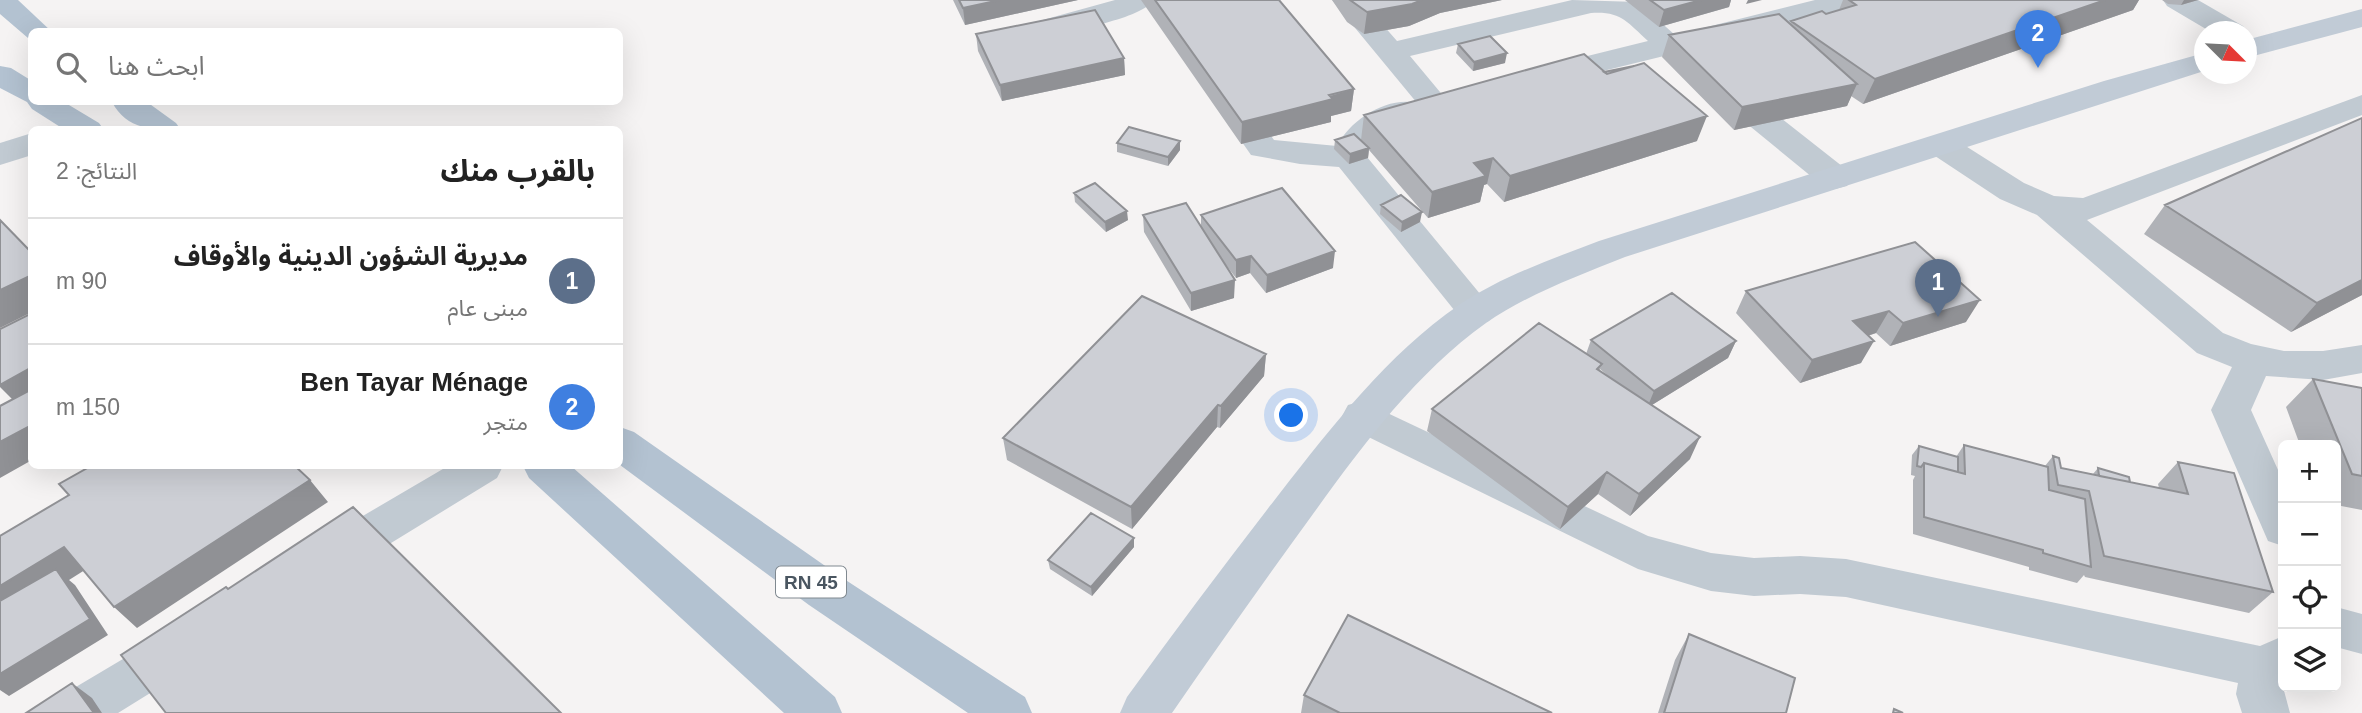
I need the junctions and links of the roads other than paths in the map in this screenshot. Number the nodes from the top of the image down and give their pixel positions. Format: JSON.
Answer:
{"nodes":[{"id":1,"x":1,"y":0,"type":"edge"},
{"id":2,"x":1346,"y":0,"type":"edge"},
{"id":3,"x":1849,"y":0,"type":"edge"},
{"id":4,"x":2177,"y":0,"type":"edge"},
{"id":5,"x":1155,"y":4,"type":"edge"},
{"id":6,"x":2362,"y":18,"type":"edge"},
{"id":7,"x":2212,"y":21,"type":"edge"},
{"id":8,"x":33,"y":28,"type":"edge"},
{"id":9,"x":1043,"y":29,"type":"edge"},
{"id":10,"x":2257,"y":39,"type":"edge"},
{"id":11,"x":1669,"y":45,"type":"junction"},
{"id":12,"x":1390,"y":52,"type":"junction"},
{"id":13,"x":2194,"y":64,"type":"edge"},
{"id":14,"x":0,"y":75,"type":"edge"},
{"id":15,"x":1213,"y":78,"type":"edge"},
{"id":16,"x":1512,"y":85,"type":"edge"},
{"id":17,"x":28,"y":92,"type":"edge"},
{"id":18,"x":2362,"y":104,"type":"edge"},
{"id":19,"x":47,"y":105,"type":"edge"},
{"id":20,"x":131,"y":105,"type":"edge"},
{"id":21,"x":76,"y":126,"type":"edge"},
{"id":22,"x":160,"y":126,"type":"edge"},
{"id":23,"x":28,"y":144,"type":"edge"},
{"id":24,"x":1941,"y":145,"type":"junction"},
{"id":25,"x":0,"y":155,"type":"edge"},
{"id":26,"x":1350,"y":157,"type":"junction"},
{"id":27,"x":1835,"y":178,"type":"junction"},
{"id":28,"x":2049,"y":206,"type":"junction"},
{"id":29,"x":1476,"y":312,"type":"junction"},
{"id":30,"x":2254,"y":361,"type":"junction"},
{"id":31,"x":2356,"y":363,"type":"edge"},
{"id":32,"x":1362,"y":416,"type":"junction"},
{"id":33,"x":623,"y":445,"type":"edge"},
{"id":34,"x":477,"y":469,"type":"edge"},
{"id":35,"x":547,"y":469,"type":"edge"},
{"id":36,"x":2278,"y":517,"type":"edge"},
{"id":37,"x":303,"y":575,"type":"edge"},
{"id":38,"x":219,"y":626,"type":"edge"},
{"id":39,"x":2341,"y":628,"type":"edge"},
{"id":40,"x":2362,"y":634,"type":"edge"},
{"id":41,"x":2272,"y":679,"type":"edge"},
{"id":42,"x":76,"y":713,"type":"edge"},
{"id":43,"x":818,"y":713,"type":"edge"},
{"id":44,"x":1008,"y":713,"type":"edge"},
{"id":45,"x":1144,"y":713,"type":"edge"}],
"edges":[{"from":1,"to":8,"type":"main road"},
{"from":2,"to":12,"type":"street"},
{"from":3,"to":11,"type":"street"},
{"from":4,"to":7,"type":"street"},
{"from":5,"to":9,"type":"street"},
{"from":6,"to":10,"type":"main road"},
{"from":11,"to":12,"type":"street"},
{"from":11,"to":16,"type":"street"},
{"from":11,"to":27,"type":"street"},
{"from":12,"to":26,"type":"street"},
{"from":13,"to":24,"type":"main road"},
{"from":14,"to":17,"type":"main road"},
{"from":15,"to":26,"type":"street"},
{"from":18,"to":28,"type":"street"},
{"from":19,"to":21,"type":"main road"},
{"from":20,"to":22,"type":"main road"},
{"from":23,"to":25,"type":"street"},
{"from":24,"to":27,"type":"main road"},
{"from":24,"to":28,"type":"street"},
{"from":26,"to":29,"type":"street"},
{"from":27,"to":29,"type":"main road"},
{"from":28,"to":30,"type":"street"},
{"from":29,"to":32,"type":"main road"},
{"from":30,"to":31,"type":"street"},
{"from":30,"to":36,"type":"street"},
{"from":32,"to":41,"type":"street"},
{"from":32,"to":45,"type":"main road"},
{"from":33,"to":44,"type":"main road","number":"RN 45"},
{"from":34,"to":37,"type":"street"},
{"from":35,"to":43,"type":"main road"},
{"from":38,"to":42,"type":"street"},
{"from":39,"to":40,"type":"street"}]}
